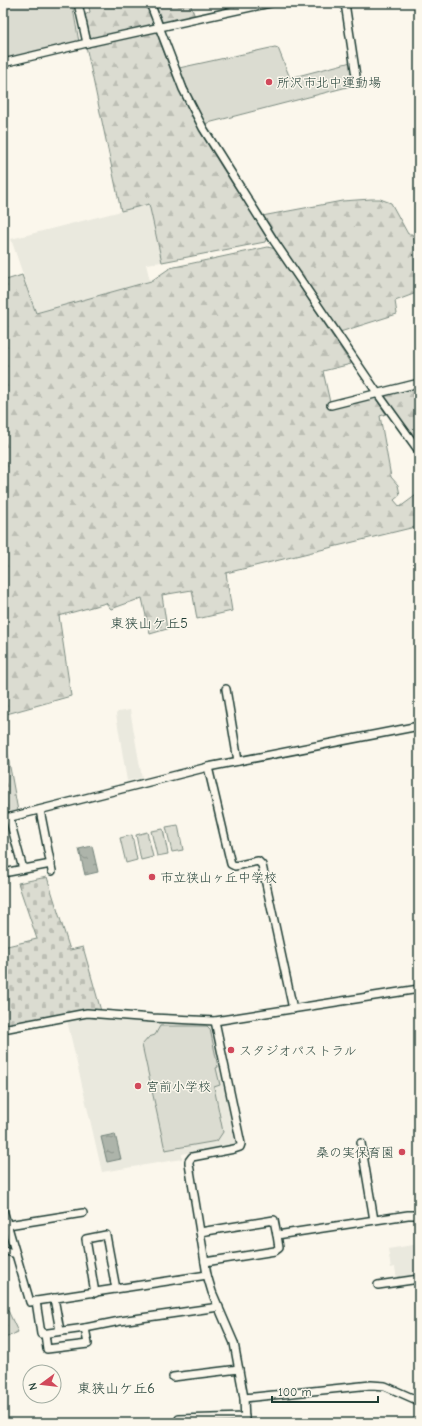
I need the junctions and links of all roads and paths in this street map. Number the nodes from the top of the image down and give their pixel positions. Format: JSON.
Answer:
{"nodes":[{"id":1,"x":78,"y":3,"type":"edge"},
{"id":2,"x":150,"y":3,"type":"edge"},
{"id":3,"x":270,"y":3,"type":"edge"},
{"id":4,"x":345,"y":3,"type":"edge"},
{"id":5,"x":160,"y":28,"type":"junction"},
{"id":6,"x":87,"y":43,"type":"junction"},
{"id":7,"x":3,"y":63,"type":"edge"},
{"id":8,"x":357,"y":83,"type":"dead end"},
{"id":9,"x":419,"y":383,"type":"edge"},
{"id":10,"x":378,"y":394,"type":"junction"},
{"id":11,"x":331,"y":405,"type":"dead end"},
{"id":12,"x":419,"y":452,"type":"edge"},
{"id":13,"x":226,"y":689,"type":"dead end"},
{"id":14,"x":419,"y":726,"type":"edge"},
{"id":15,"x":238,"y":761,"type":"junction"},
{"id":16,"x":208,"y":767,"type":"junction"},
{"id":17,"x":40,"y":810,"type":"junction"},
{"id":18,"x":6,"y":818,"type":"edge"},
{"id":19,"x":23,"y":869,"type":"junction"},
{"id":20,"x":3,"y":873,"type":"edge"},
{"id":21,"x":419,"y":989,"type":"edge"},
{"id":22,"x":293,"y":1009,"type":"junction"},
{"id":23,"x":215,"y":1021,"type":"junction"},
{"id":24,"x":3,"y":1029,"type":"edge"},
{"id":25,"x":361,"y":1143,"type":"dead end"},
{"id":26,"x":3,"y":1210,"type":"edge"},
{"id":27,"x":83,"y":1213,"type":"dead end"},
{"id":28,"x":419,"y":1215,"type":"edge"},
{"id":29,"x":374,"y":1220,"type":"junction"},
{"id":30,"x":8,"y":1225,"type":"junction"},
{"id":31,"x":200,"y":1232,"type":"junction"},
{"id":32,"x":277,"y":1235,"type":"junction"},
{"id":33,"x":3,"y":1250,"type":"edge"},
{"id":34,"x":16,"y":1254,"type":"junction"},
{"id":35,"x":205,"y":1262,"type":"junction"},
{"id":36,"x":207,"y":1276,"type":"junction"},
{"id":37,"x":419,"y":1279,"type":"edge"},
{"id":38,"x":378,"y":1286,"type":"dead end"},
{"id":39,"x":116,"y":1289,"type":"junction"},
{"id":40,"x":95,"y":1293,"type":"junction"},
{"id":41,"x":54,"y":1298,"type":"junction"},
{"id":42,"x":36,"y":1301,"type":"junction"},
{"id":43,"x":219,"y":1307,"type":"junction"},
{"id":44,"x":85,"y":1328,"type":"junction"},
{"id":45,"x":60,"y":1331,"type":"junction"},
{"id":46,"x":45,"y":1334,"type":"junction"},
{"id":47,"x":239,"y":1369,"type":"junction"},
{"id":48,"x":173,"y":1377,"type":"dead end"},
{"id":49,"x":244,"y":1398,"type":"junction"},
{"id":50,"x":419,"y":1401,"type":"edge"},
{"id":51,"x":179,"y":1419,"type":"dead end"},
{"id":52,"x":245,"y":1420,"type":"edge"}],
"edges":[{"from":1,"to":6,"type":"street"},
{"from":2,"to":5,"type":"street"},
{"from":3,"to":5,"type":"street"},
{"from":4,"to":8,"type":"street"},
{"from":5,"to":6,"type":"street"},
{"from":5,"to":10,"type":"street"},
{"from":6,"to":7,"type":"street"},
{"from":9,"to":10,"type":"street"},
{"from":10,"to":11,"type":"street"},
{"from":10,"to":12,"type":"street"},
{"from":13,"to":15,"type":"street"},
{"from":14,"to":15,"type":"street"},
{"from":15,"to":16,"type":"street"},
{"from":16,"to":17,"type":"street"},
{"from":16,"to":22,"type":"street"},
{"from":17,"to":18,"type":"street"},
{"from":17,"to":19,"type":"street"},
{"from":18,"to":19,"type":"street"},
{"from":19,"to":20,"type":"street"},
{"from":21,"to":22,"type":"street"},
{"from":22,"to":23,"type":"street"},
{"from":23,"to":24,"type":"street"},
{"from":23,"to":31,"type":"street"},
{"from":25,"to":29,"type":"street"},
{"from":26,"to":30,"type":"street"},
{"from":27,"to":30,"type":"street"},
{"from":28,"to":29,"type":"street"},
{"from":29,"to":32,"type":"street"},
{"from":30,"to":34,"type":"street"},
{"from":31,"to":32,"type":"street"},
{"from":31,"to":35,"type":"street"},
{"from":32,"to":35,"type":"street"},
{"from":33,"to":34,"type":"street"},
{"from":34,"to":42,"type":"street"},
{"from":35,"to":36,"type":"street"},
{"from":36,"to":39,"type":"street"},
{"from":36,"to":43,"type":"street"},
{"from":37,"to":38,"type":"street"},
{"from":39,"to":40,"type":"street"},
{"from":39,"to":40,"type":"street"},
{"from":40,"to":41,"type":"street"},
{"from":41,"to":42,"type":"street"},
{"from":41,"to":45,"type":"street"},
{"from":42,"to":46,"type":"street"},
{"from":43,"to":44,"type":"street"},
{"from":43,"to":47,"type":"street"},
{"from":44,"to":45,"type":"street"},
{"from":44,"to":46,"type":"street"},
{"from":45,"to":46,"type":"street"},
{"from":47,"to":48,"type":"street"},
{"from":47,"to":49,"type":"street"},
{"from":49,"to":50,"type":"street"},
{"from":49,"to":52,"type":"street"},
{"from":51,"to":52,"type":"street"}]}
